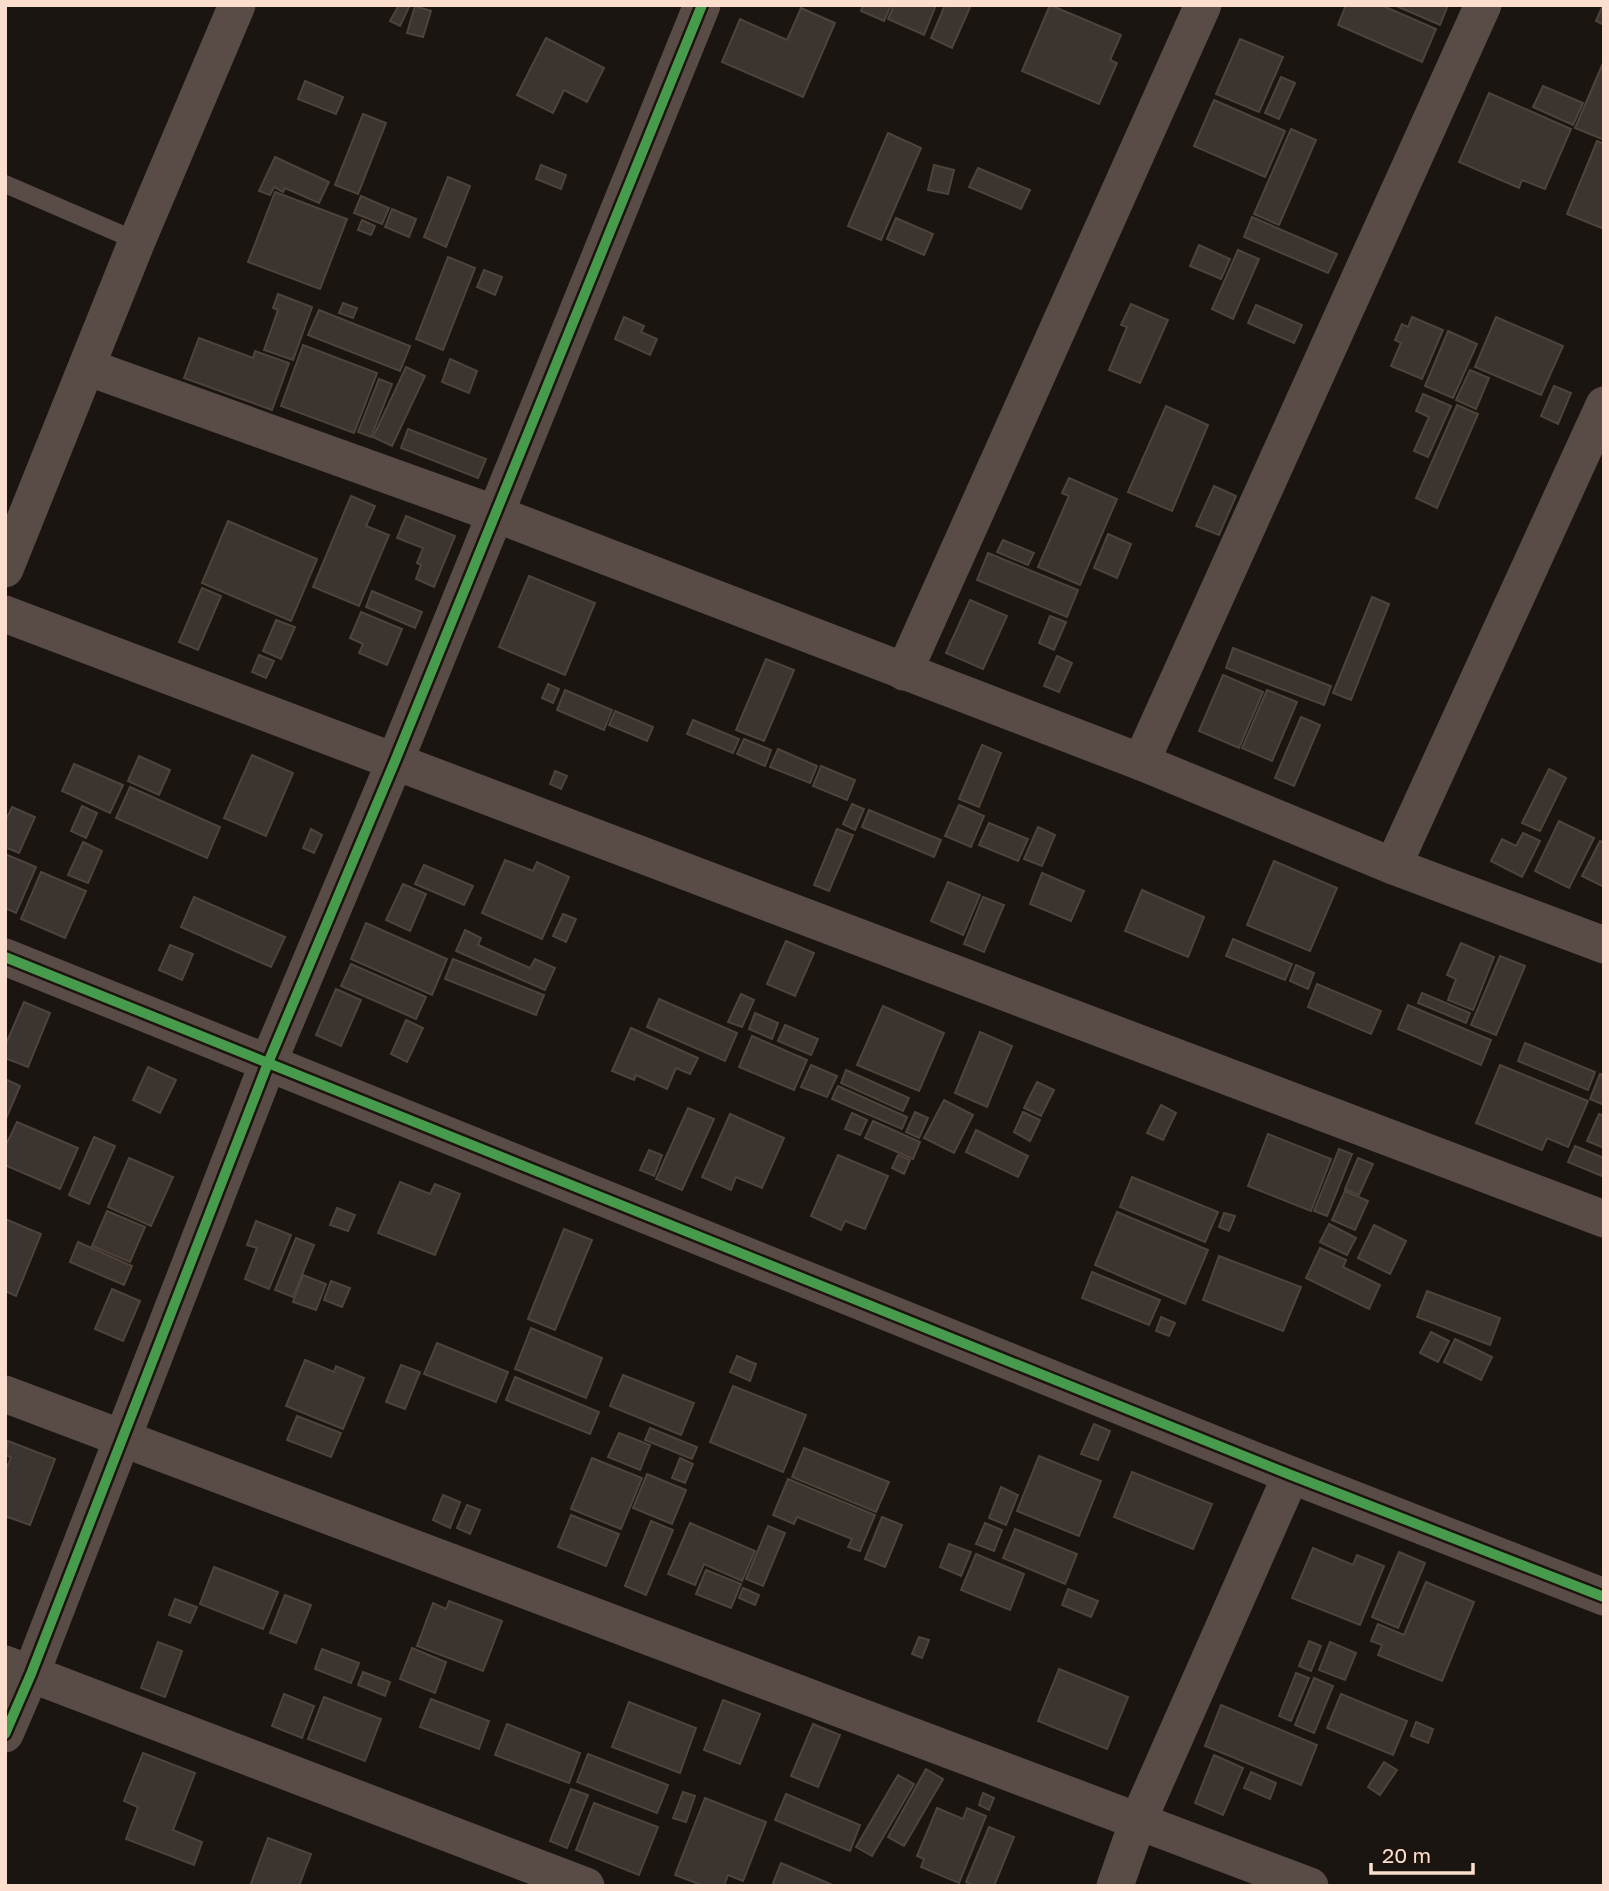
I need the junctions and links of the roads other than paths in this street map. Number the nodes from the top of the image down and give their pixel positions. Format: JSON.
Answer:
{"nodes":[{"id":1,"x":237,"y":5,"type":"edge"},
{"id":2,"x":702,"y":5,"type":"edge"},
{"id":3,"x":1203,"y":5,"type":"edge"},
{"id":4,"x":1483,"y":5,"type":"edge"},
{"id":5,"x":5,"y":184,"type":"edge"},
{"id":6,"x":138,"y":241,"type":"junction"},
{"id":7,"x":87,"y":367,"type":"junction"},
{"id":8,"x":1604,"y":405,"type":"edge"},
{"id":9,"x":493,"y":513,"type":"junction"},
{"id":10,"x":5,"y":569,"type":"edge"},
{"id":11,"x":5,"y":614,"type":"edge"},
{"id":12,"x":904,"y":672,"type":"junction"},
{"id":13,"x":395,"y":761,"type":"junction"},
{"id":14,"x":1141,"y":762,"type":"junction"},
{"id":15,"x":1393,"y":866,"type":"junction"},
{"id":16,"x":1604,"y":945,"type":"edge"},
{"id":17,"x":5,"y":957,"type":"edge"},
{"id":18,"x":268,"y":1063,"type":"junction"},
{"id":19,"x":1604,"y":1219,"type":"edge"},
{"id":20,"x":5,"y":1394,"type":"edge"},
{"id":21,"x":122,"y":1438,"type":"junction"},
{"id":22,"x":1291,"y":1475,"type":"junction"},
{"id":23,"x":1604,"y":1597,"type":"edge"},
{"id":24,"x":18,"y":1669,"type":"edge"},
{"id":25,"x":5,"y":1734,"type":"edge"},
{"id":26,"x":1138,"y":1821,"type":"junction"},
{"id":27,"x":586,"y":1886,"type":"edge"},
{"id":28,"x":1115,"y":1886,"type":"edge"},
{"id":29,"x":1310,"y":1886,"type":"edge"}],
"edges":[{"from":1,"to":6,"type":"street"},
{"from":2,"to":9,"type":"street"},
{"from":3,"to":12,"type":"street"},
{"from":4,"to":14,"type":"street"},
{"from":5,"to":6,"type":"lane"},
{"from":6,"to":7,"type":"street"},
{"from":7,"to":9,"type":"street"},
{"from":7,"to":10,"type":"street"},
{"from":8,"to":15,"type":"street"},
{"from":9,"to":12,"type":"street"},
{"from":9,"to":13,"type":"street"},
{"from":11,"to":13,"type":"street"},
{"from":12,"to":14,"type":"street"},
{"from":13,"to":18,"type":"street"},
{"from":13,"to":19,"type":"street"},
{"from":14,"to":15,"type":"street"},
{"from":15,"to":16,"type":"street"},
{"from":17,"to":18,"type":"street"},
{"from":18,"to":21,"type":"street"},
{"from":18,"to":22,"type":"street"},
{"from":20,"to":21,"type":"street"},
{"from":21,"to":24,"type":"street"},
{"from":21,"to":26,"type":"street"},
{"from":22,"to":23,"type":"street"},
{"from":22,"to":26,"type":"street"},
{"from":24,"to":25,"type":"street"},
{"from":24,"to":27,"type":"street"},
{"from":26,"to":28,"type":"street"},
{"from":26,"to":29,"type":"street"}]}
